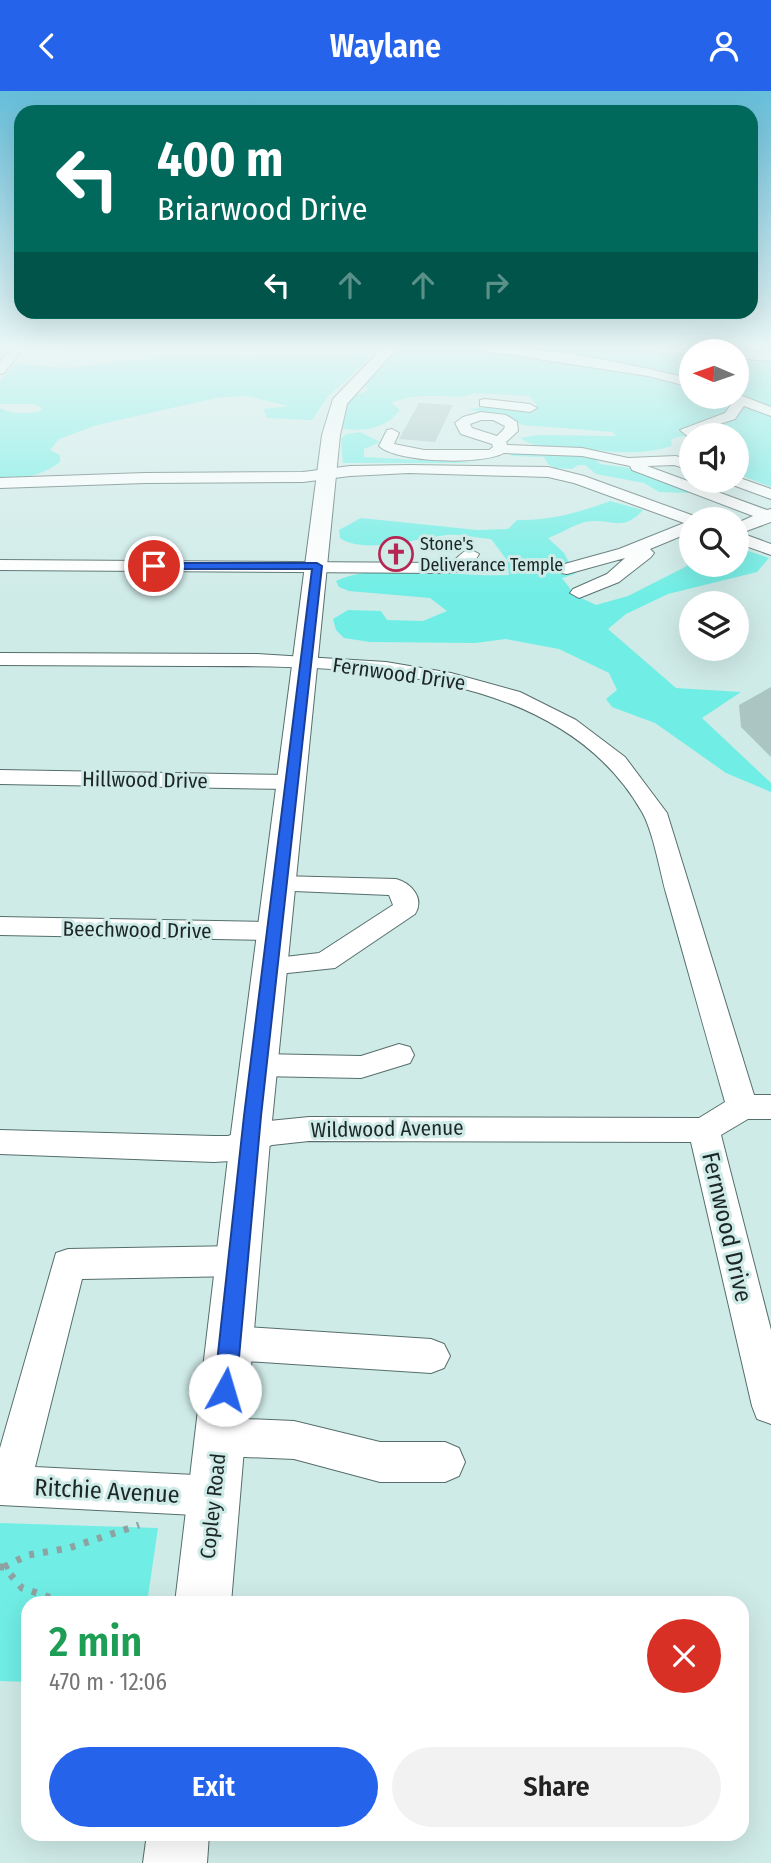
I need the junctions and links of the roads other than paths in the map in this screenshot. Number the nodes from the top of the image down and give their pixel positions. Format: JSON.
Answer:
{"nodes":[{"id":1,"x":334,"y":429,"type":"edge"},
{"id":2,"x":465,"y":429,"type":"edge"},
{"id":3,"x":511,"y":429,"type":"edge"},
{"id":4,"x":392,"y":433,"type":"dead end"},
{"id":5,"x":497,"y":448,"type":"junction"},
{"id":6,"x":679,"y":461,"type":"edge"},
{"id":7,"x":628,"y":462,"type":"junction"},
{"id":8,"x":494,"y":470,"type":"junction"},
{"id":9,"x":327,"y":474,"type":"junction"},
{"id":10,"x":0,"y":483,"type":"edge"},
{"id":11,"x":749,"y":486,"type":"edge"},
{"id":12,"x":771,"y":494,"type":"edge"},
{"id":13,"x":770,"y":515,"type":"edge"},
{"id":14,"x":679,"y":516,"type":"edge"},
{"id":15,"x":749,"y":524,"type":"edge"},
{"id":16,"x":679,"y":531,"type":"edge"},
{"id":17,"x":749,"y":542,"type":"edge"},
{"id":18,"x":679,"y":543,"type":"edge"},
{"id":19,"x":771,"y":550,"type":"edge"},
{"id":20,"x":470,"y":554,"type":"dead end"},
{"id":21,"x":0,"y":565,"type":"edge"},
{"id":22,"x":317,"y":566,"type":"junction"},
{"id":23,"x":567,"y":569,"type":"dead end"},
{"id":24,"x":579,"y":593,"type":"dead end"},
{"id":25,"x":0,"y":659,"type":"edge"},
{"id":26,"x":304,"y":661,"type":"junction"},
{"id":27,"x":0,"y":776,"type":"edge"},
{"id":28,"x":290,"y":782,"type":"junction"},
{"id":29,"x":279,"y":884,"type":"junction"},
{"id":30,"x":0,"y":926,"type":"edge"},
{"id":31,"x":271,"y":949,"type":"junction"},
{"id":32,"x":400,"y":1055,"type":"dead end"},
{"id":33,"x":258,"y":1065,"type":"junction"},
{"id":34,"x":756,"y":1107,"type":"edge"},
{"id":35,"x":704,"y":1130,"type":"junction"},
{"id":36,"x":250,"y":1141,"type":"junction"},
{"id":37,"x":0,"y":1142,"type":"edge"},
{"id":38,"x":238,"y":1261,"type":"junction"},
{"id":39,"x":230,"y":1343,"type":"junction"},
{"id":40,"x":431,"y":1356,"type":"dead end"},
{"id":41,"x":771,"y":1406,"type":"edge"},
{"id":42,"x":220,"y":1437,"type":"junction"},
{"id":43,"x":445,"y":1462,"type":"dead end"},
{"id":44,"x":5,"y":1486,"type":"edge"},
{"id":45,"x":215,"y":1496,"type":"junction"},
{"id":46,"x":204,"y":1596,"type":"edge"},
{"id":47,"x":177,"y":1841,"type":"edge"},
{"id":48,"x":175,"y":1863,"type":"edge"}],
"edges":[{"from":1,"to":9,"type":"main road","name":"Copley Road"},
{"from":2,"to":5,"type":"street"},
{"from":3,"to":5,"type":"street"},
{"from":4,"to":5,"type":"street"},
{"from":5,"to":7,"type":"street"},
{"from":5,"to":8,"type":"street"},
{"from":6,"to":7,"type":"street"},
{"from":7,"to":13,"type":"street"},
{"from":8,"to":9,"type":"street"},
{"from":8,"to":14,"type":"street"},
{"from":9,"to":10,"type":"street"},
{"from":9,"to":22,"type":"main road","name":"Copley Road"},
{"from":11,"to":12,"type":"street"},
{"from":13,"to":15,"type":"street"},
{"from":16,"to":23,"type":"street"},
{"from":17,"to":19,"type":"street"},
{"from":18,"to":24,"type":"street"},
{"from":20,"to":22,"type":"street"},
{"from":21,"to":22,"type":"street"},
{"from":22,"to":26,"type":"main road","name":"Copley Road"},
{"from":25,"to":26,"type":"street","name":"Fernwood Drive"},
{"from":26,"to":28,"type":"main road","name":"Copley Road"},
{"from":26,"to":34,"type":"street","name":"Fernwood Drive"},
{"from":27,"to":28,"type":"street","name":"Hillwood Drive"},
{"from":28,"to":29,"type":"main road","name":"Copley Road"},
{"from":29,"to":31,"type":"main road","name":"Copley Road"},
{"from":29,"to":31,"type":"street","name":"Beechwood Drive"},
{"from":30,"to":31,"type":"street","name":"Beechwood Drive"},
{"from":31,"to":33,"type":"main road","name":"Copley Road"},
{"from":32,"to":33,"type":"street"},
{"from":33,"to":36,"type":"main road","name":"Copley Road"},
{"from":34,"to":35,"type":"street"},
{"from":35,"to":36,"type":"street","name":"Wildwood Avenue"},
{"from":35,"to":41,"type":"street","name":"Fernwood Drive"},
{"from":36,"to":37,"type":"street","name":"Wildwood Avenue"},
{"from":36,"to":38,"type":"main road","name":"Copley Road"},
{"from":38,"to":39,"type":"main road","name":"Copley Road"},
{"from":38,"to":44,"type":"street"},
{"from":39,"to":40,"type":"street"},
{"from":39,"to":42,"type":"main road","name":"Copley Road"},
{"from":42,"to":43,"type":"street"},
{"from":42,"to":45,"type":"main road","name":"Copley Road"},
{"from":44,"to":45,"type":"street","name":"Ritchie Avenue"},
{"from":45,"to":46,"type":"main road","name":"Copley Road"},
{"from":47,"to":48,"type":"main road"}]}
